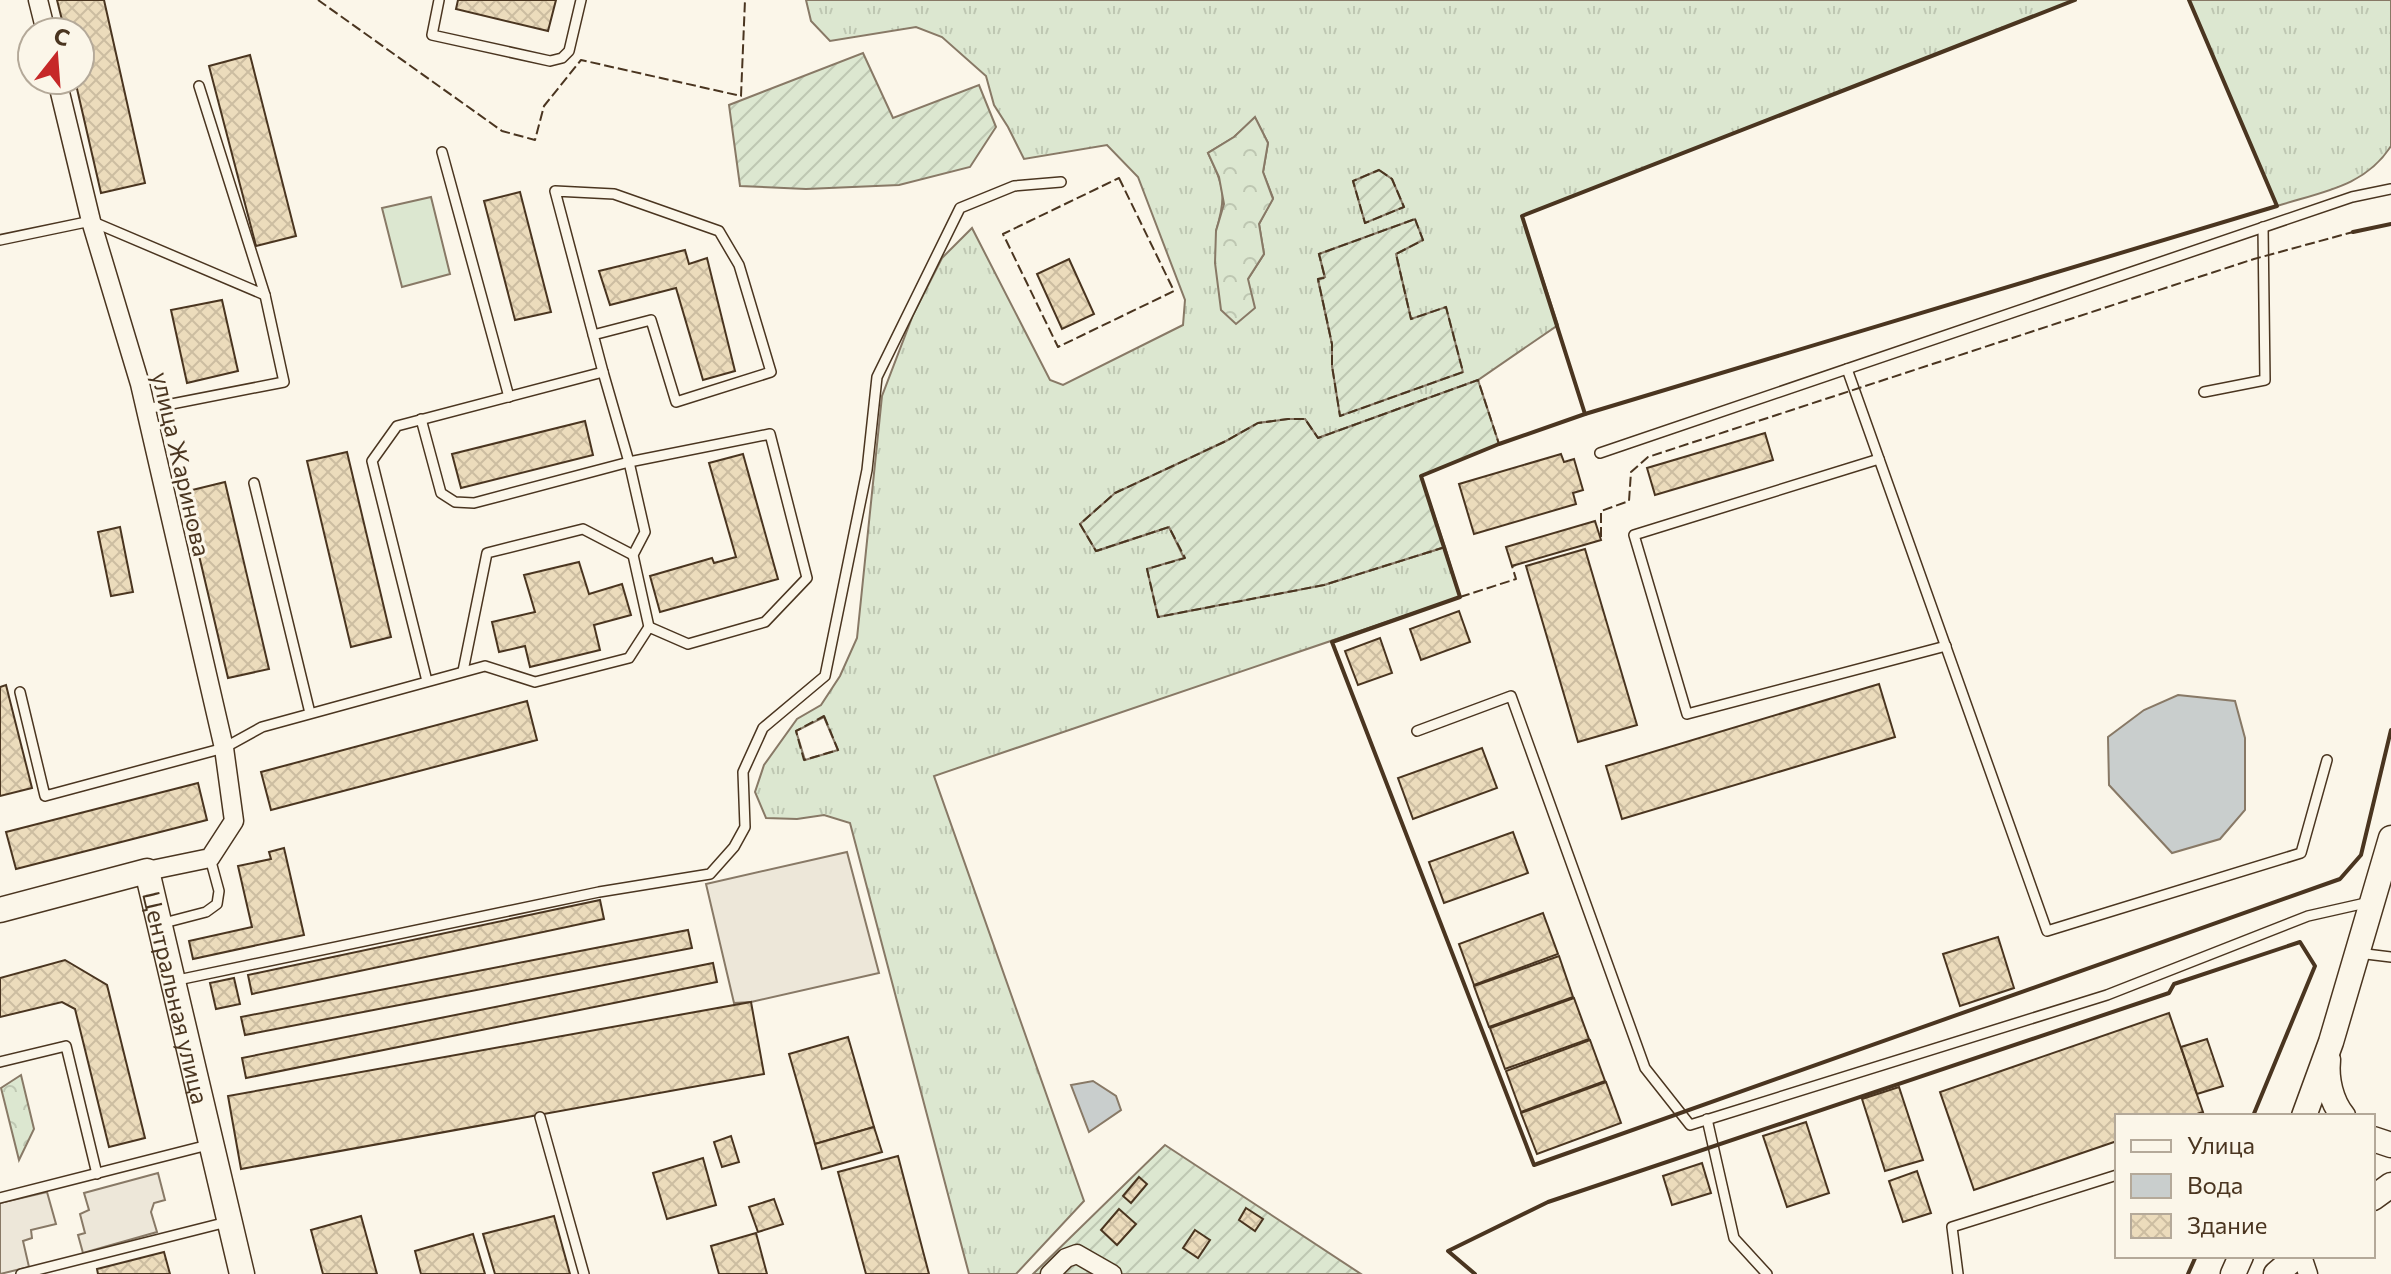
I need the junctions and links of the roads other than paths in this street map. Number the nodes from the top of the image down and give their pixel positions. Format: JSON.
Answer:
{"nodes":[{"id":1,"x":439,"y":0,"type":"edge"},
{"id":2,"x":581,"y":0,"type":"edge"},
{"id":3,"x":199,"y":86,"type":"dead end"},
{"id":4,"x":61,"y":96,"type":"edge"},
{"id":5,"x":442,"y":152,"type":"dead end"},
{"id":6,"x":1061,"y":182,"type":"dead end"},
{"id":7,"x":2391,"y":189,"type":"edge"},
{"id":8,"x":91,"y":221,"type":"junction"},
{"id":9,"x":2263,"y":227,"type":"junction"},
{"id":10,"x":0,"y":240,"type":"edge"},
{"id":11,"x":265,"y":295,"type":"junction"},
{"id":12,"x":593,"y":335,"type":"junction"},
{"id":13,"x":1847,"y":369,"type":"junction"},
{"id":14,"x":603,"y":372,"type":"junction"},
{"id":15,"x":2204,"y":392,"type":"dead end"},
{"id":16,"x":509,"y":397,"type":"junction"},
{"id":17,"x":146,"y":409,"type":"junction"},
{"id":18,"x":421,"y":419,"type":"junction"},
{"id":19,"x":1600,"y":453,"type":"dead end"},
{"id":20,"x":1879,"y":459,"type":"junction"},
{"id":21,"x":629,"y":462,"type":"junction"},
{"id":22,"x":254,"y":483,"type":"dead end"},
{"id":23,"x":633,"y":555,"type":"junction"},
{"id":24,"x":649,"y":627,"type":"junction"},
{"id":25,"x":1946,"y":646,"type":"junction"},
{"id":26,"x":463,"y":671,"type":"junction"},
{"id":27,"x":427,"y":681,"type":"junction"},
{"id":28,"x":20,"y":692,"type":"dead end"},
{"id":29,"x":310,"y":713,"type":"junction"},
{"id":30,"x":1417,"y":731,"type":"dead end"},
{"id":31,"x":224,"y":748,"type":"junction"},
{"id":32,"x":2327,"y":760,"type":"dead end"},
{"id":33,"x":2391,"y":838,"type":"edge"},
{"id":34,"x":210,"y":858,"type":"junction"},
{"id":35,"x":147,"y":871,"type":"junction"},
{"id":36,"x":2373,"y":901,"type":"junction"},
{"id":37,"x":0,"y":910,"type":"edge"},
{"id":38,"x":160,"y":924,"type":"junction"},
{"id":39,"x":2358,"y":953,"type":"junction"},
{"id":40,"x":2391,"y":957,"type":"edge"},
{"id":41,"x":173,"y":981,"type":"junction"},
{"id":42,"x":2331,"y":1042,"type":"junction"},
{"id":43,"x":0,"y":1062,"type":"edge"},
{"id":44,"x":2305,"y":1114,"type":"edge"},
{"id":45,"x":2342,"y":1114,"type":"edge"},
{"id":46,"x":540,"y":1117,"type":"dead end"},
{"id":47,"x":1707,"y":1119,"type":"junction"},
{"id":48,"x":212,"y":1145,"type":"junction"},
{"id":49,"x":97,"y":1174,"type":"junction"},
{"id":50,"x":2115,"y":1176,"type":"edge"},
{"id":51,"x":0,"y":1198,"type":"edge"},
{"id":52,"x":230,"y":1222,"type":"junction"},
{"id":53,"x":2296,"y":1258,"type":"edge"},
{"id":54,"x":21,"y":1274,"type":"edge"},
{"id":55,"x":242,"y":1274,"type":"edge"},
{"id":56,"x":584,"y":1274,"type":"edge"},
{"id":57,"x":1050,"y":1274,"type":"edge"},
{"id":58,"x":1112,"y":1274,"type":"edge"},
{"id":59,"x":1767,"y":1274,"type":"edge"},
{"id":60,"x":1958,"y":1274,"type":"edge"},
{"id":61,"x":2276,"y":1274,"type":"edge"}],
"edges":[{"from":1,"to":2,"type":"lane"},
{"from":3,"to":11,"type":"lane"},
{"from":4,"to":8,"type":"street","name":"улица Жаринова"},
{"from":5,"to":16,"type":"lane"},
{"from":6,"to":41,"type":"lane"},
{"from":7,"to":9,"type":"lane"},
{"from":8,"to":10,"type":"lane"},
{"from":8,"to":11,"type":"lane"},
{"from":8,"to":17,"type":"street","name":"улица Жаринова"},
{"from":9,"to":13,"type":"lane"},
{"from":9,"to":15,"type":"lane"},
{"from":11,"to":17,"type":"lane"},
{"from":12,"to":12,"type":"lane"},
{"from":12,"to":14,"type":"lane"},
{"from":13,"to":19,"type":"lane"},
{"from":13,"to":20,"type":"lane"},
{"from":14,"to":16,"type":"lane"},
{"from":14,"to":21,"type":"lane"},
{"from":16,"to":18,"type":"lane"},
{"from":17,"to":31,"type":"street","name":"улица Жаринова"},
{"from":18,"to":21,"type":"lane"},
{"from":18,"to":27,"type":"lane"},
{"from":20,"to":25,"type":"lane"},
{"from":20,"to":25,"type":"lane"},
{"from":21,"to":23,"type":"lane"},
{"from":21,"to":24,"type":"lane"},
{"from":22,"to":29,"type":"lane"},
{"from":23,"to":24,"type":"lane"},
{"from":23,"to":26,"type":"lane"},
{"from":24,"to":26,"type":"lane"},
{"from":25,"to":32,"type":"lane"},
{"from":26,"to":27,"type":"lane"},
{"from":27,"to":29,"type":"lane"},
{"from":28,"to":31,"type":"lane"},
{"from":29,"to":31,"type":"lane"},
{"from":30,"to":47,"type":"lane"},
{"from":31,"to":34,"type":"street","name":"улица Жаринова"},
{"from":33,"to":36,"type":"street"},
{"from":34,"to":35,"type":"street"},
{"from":34,"to":38,"type":"lane"},
{"from":35,"to":37,"type":"street","name":"Центральная улица"},
{"from":35,"to":38,"type":"street","name":"Центральная улица"},
{"from":36,"to":39,"type":"street"},
{"from":36,"to":47,"type":"lane"},
{"from":38,"to":41,"type":"street","name":"Центральная улица"},
{"from":39,"to":40,"type":"lane"},
{"from":39,"to":42,"type":"street"},
{"from":41,"to":48,"type":"street","name":"Центральная улица"},
{"from":42,"to":44,"type":"street"},
{"from":42,"to":45,"type":"street"},
{"from":43,"to":49,"type":"lane"},
{"from":46,"to":56,"type":"lane"},
{"from":47,"to":59,"type":"lane"},
{"from":48,"to":49,"type":"lane"},
{"from":48,"to":52,"type":"street","name":"Центральная улица"},
{"from":49,"to":51,"type":"lane"},
{"from":50,"to":60,"type":"lane"},
{"from":52,"to":54,"type":"lane"},
{"from":52,"to":55,"type":"street","name":"Центральная улица"},
{"from":53,"to":61,"type":"street"},
{"from":57,"to":58,"type":"street"}]}
